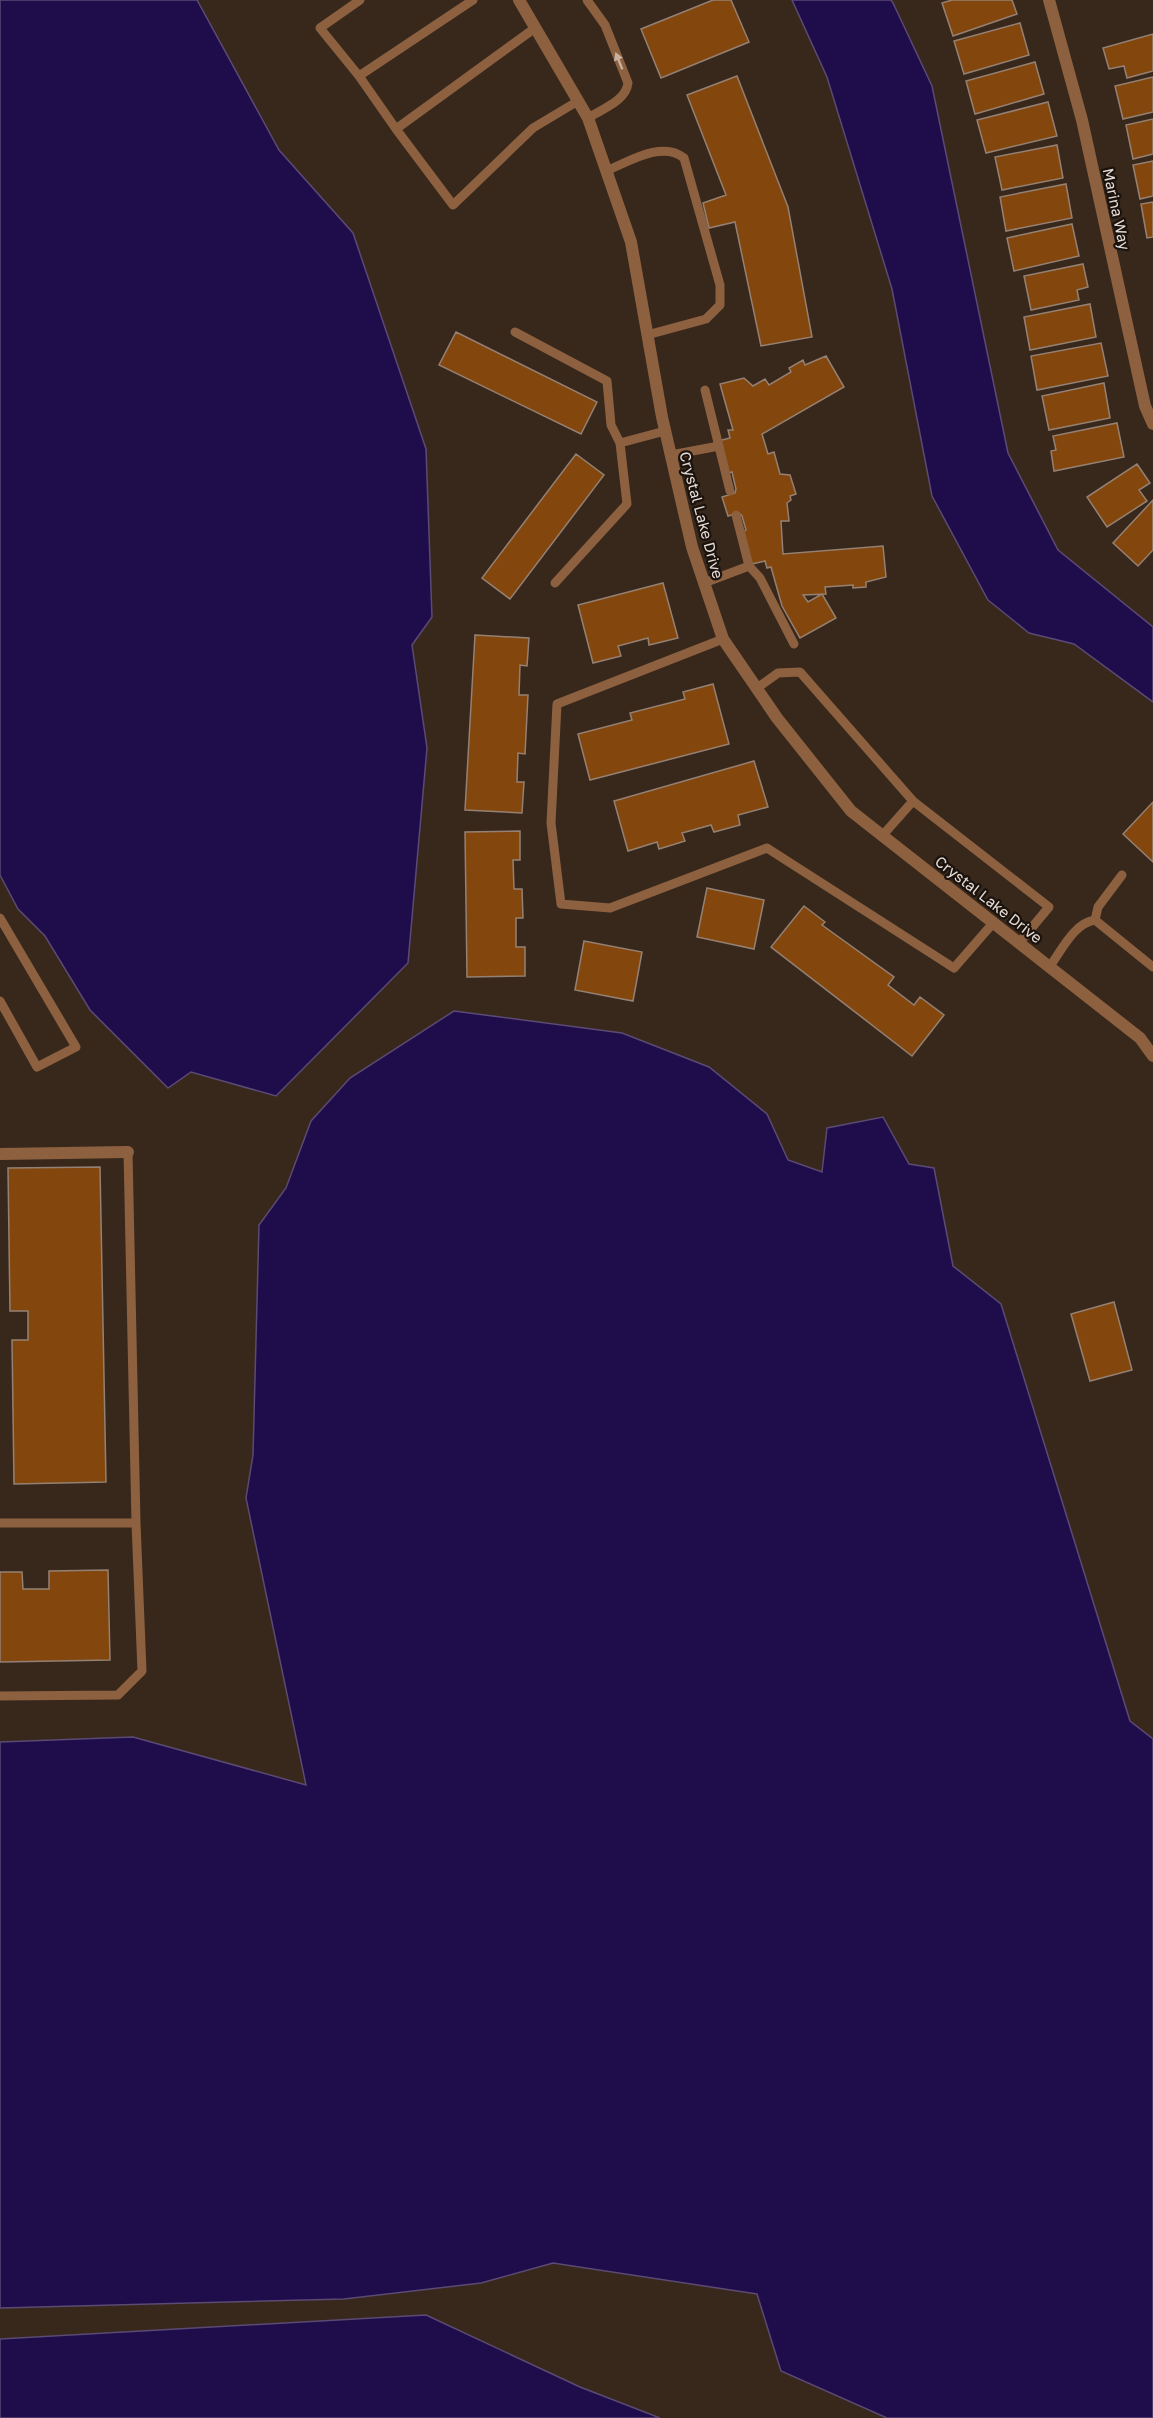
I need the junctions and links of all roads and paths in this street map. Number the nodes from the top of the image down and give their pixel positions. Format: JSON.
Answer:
{"nodes":[{"id":1,"x":360,"y":0,"type":"edge"},
{"id":2,"x":473,"y":0,"type":"edge"},
{"id":3,"x":519,"y":0,"type":"edge"},
{"id":4,"x":587,"y":0,"type":"edge"},
{"id":5,"x":1049,"y":0,"type":"edge"},
{"id":6,"x":535,"y":28,"type":"junction"},
{"id":7,"x":359,"y":76,"type":"junction"},
{"id":8,"x":578,"y":101,"type":"junction"},
{"id":9,"x":588,"y":118,"type":"junction"},
{"id":10,"x":396,"y":129,"type":"junction"},
{"id":11,"x":606,"y":171,"type":"junction"},
{"id":12,"x":515,"y":332,"type":"dead end"},
{"id":13,"x":647,"y":335,"type":"junction"},
{"id":14,"x":705,"y":390,"type":"dead end"},
{"id":15,"x":1153,"y":424,"type":"edge"},
{"id":16,"x":665,"y":431,"type":"junction"},
{"id":17,"x":620,"y":443,"type":"junction"},
{"id":18,"x":719,"y":446,"type":"junction"},
{"id":19,"x":671,"y":455,"type":"junction"},
{"id":20,"x":730,"y":491,"type":"dead end"},
{"id":21,"x":736,"y":515,"type":"dead end"},
{"id":22,"x":749,"y":566,"type":"junction"},
{"id":23,"x":704,"y":582,"type":"junction"},
{"id":24,"x":555,"y":583,"type":"dead end"},
{"id":25,"x":723,"y":639,"type":"junction"},
{"id":26,"x":794,"y":644,"type":"dead end"},
{"id":27,"x":757,"y":688,"type":"junction"},
{"id":28,"x":912,"y":801,"type":"junction"},
{"id":29,"x":882,"y":836,"type":"junction"},
{"id":30,"x":1122,"y":875,"type":"dead end"},
{"id":31,"x":0,"y":918,"type":"edge"},
{"id":32,"x":1095,"y":920,"type":"junction"},
{"id":33,"x":994,"y":922,"type":"junction"},
{"id":34,"x":1019,"y":943,"type":"junction"},
{"id":35,"x":1050,"y":966,"type":"junction"},
{"id":36,"x":1153,"y":967,"type":"edge"},
{"id":37,"x":0,"y":1001,"type":"edge"},
{"id":38,"x":1153,"y":1056,"type":"edge"},
{"id":39,"x":128,"y":1152,"type":"joint"},
{"id":40,"x":0,"y":1154,"type":"edge"},
{"id":41,"x":0,"y":1523,"type":"edge"},
{"id":42,"x":136,"y":1523,"type":"junction"},
{"id":43,"x":0,"y":1696,"type":"edge"}],
"edges":[{"from":1,"to":7,"type":"lane"},
{"from":2,"to":7,"type":"lane"},
{"from":3,"to":6,"type":"street","name":"Crystal Lake Drive"},
{"from":9,"to":4,"type":"lane","one_way":true},
{"from":5,"to":15,"type":"street","name":"Marina Way"},
{"from":6,"to":8,"type":"street","name":"Crystal Lake Drive"},
{"from":6,"to":10,"type":"lane"},
{"from":7,"to":10,"type":"lane"},
{"from":8,"to":9,"type":"street","name":"Crystal Lake Drive"},
{"from":8,"to":10,"type":"lane"},
{"from":9,"to":11,"type":"street","name":"Crystal Lake Drive"},
{"from":11,"to":13,"type":"street","name":"Crystal Lake Drive"},
{"from":11,"to":13,"type":"lane"},
{"from":12,"to":17,"type":"lane"},
{"from":13,"to":16,"type":"street","name":"Crystal Lake Drive"},
{"from":14,"to":18,"type":"lane"},
{"from":16,"to":17,"type":"lane"},
{"from":16,"to":19,"type":"street","name":"Crystal Lake Drive"},
{"from":17,"to":24,"type":"lane"},
{"from":18,"to":19,"type":"lane"},
{"from":18,"to":20,"type":"lane"},
{"from":19,"to":23,"type":"street","name":"Crystal Lake Drive"},
{"from":21,"to":22,"type":"lane"},
{"from":22,"to":23,"type":"lane"},
{"from":22,"to":26,"type":"lane"},
{"from":23,"to":25,"type":"street","name":"Crystal Lake Drive"},
{"from":25,"to":27,"type":"street","name":"Crystal Lake Drive"},
{"from":25,"to":33,"type":"lane"},
{"from":27,"to":28,"type":"lane"},
{"from":27,"to":29,"type":"street","name":"Crystal Lake Drive"},
{"from":28,"to":29,"type":"lane"},
{"from":28,"to":34,"type":"lane"},
{"from":29,"to":33,"type":"street","name":"Crystal Lake Drive"},
{"from":30,"to":32,"type":"lane"},
{"from":31,"to":37,"type":"lane"},
{"from":32,"to":35,"type":"lane"},
{"from":32,"to":36,"type":"lane"},
{"from":33,"to":34,"type":"street","name":"Crystal Lake Drive"},
{"from":34,"to":35,"type":"street","name":"Crystal Lake Drive"},
{"from":35,"to":38,"type":"street","name":"Crystal Lake Drive"},
{"from":39,"to":40,"type":"street"},
{"from":39,"to":42,"type":"lane"},
{"from":41,"to":42,"type":"lane"},
{"from":42,"to":43,"type":"lane"}]}
